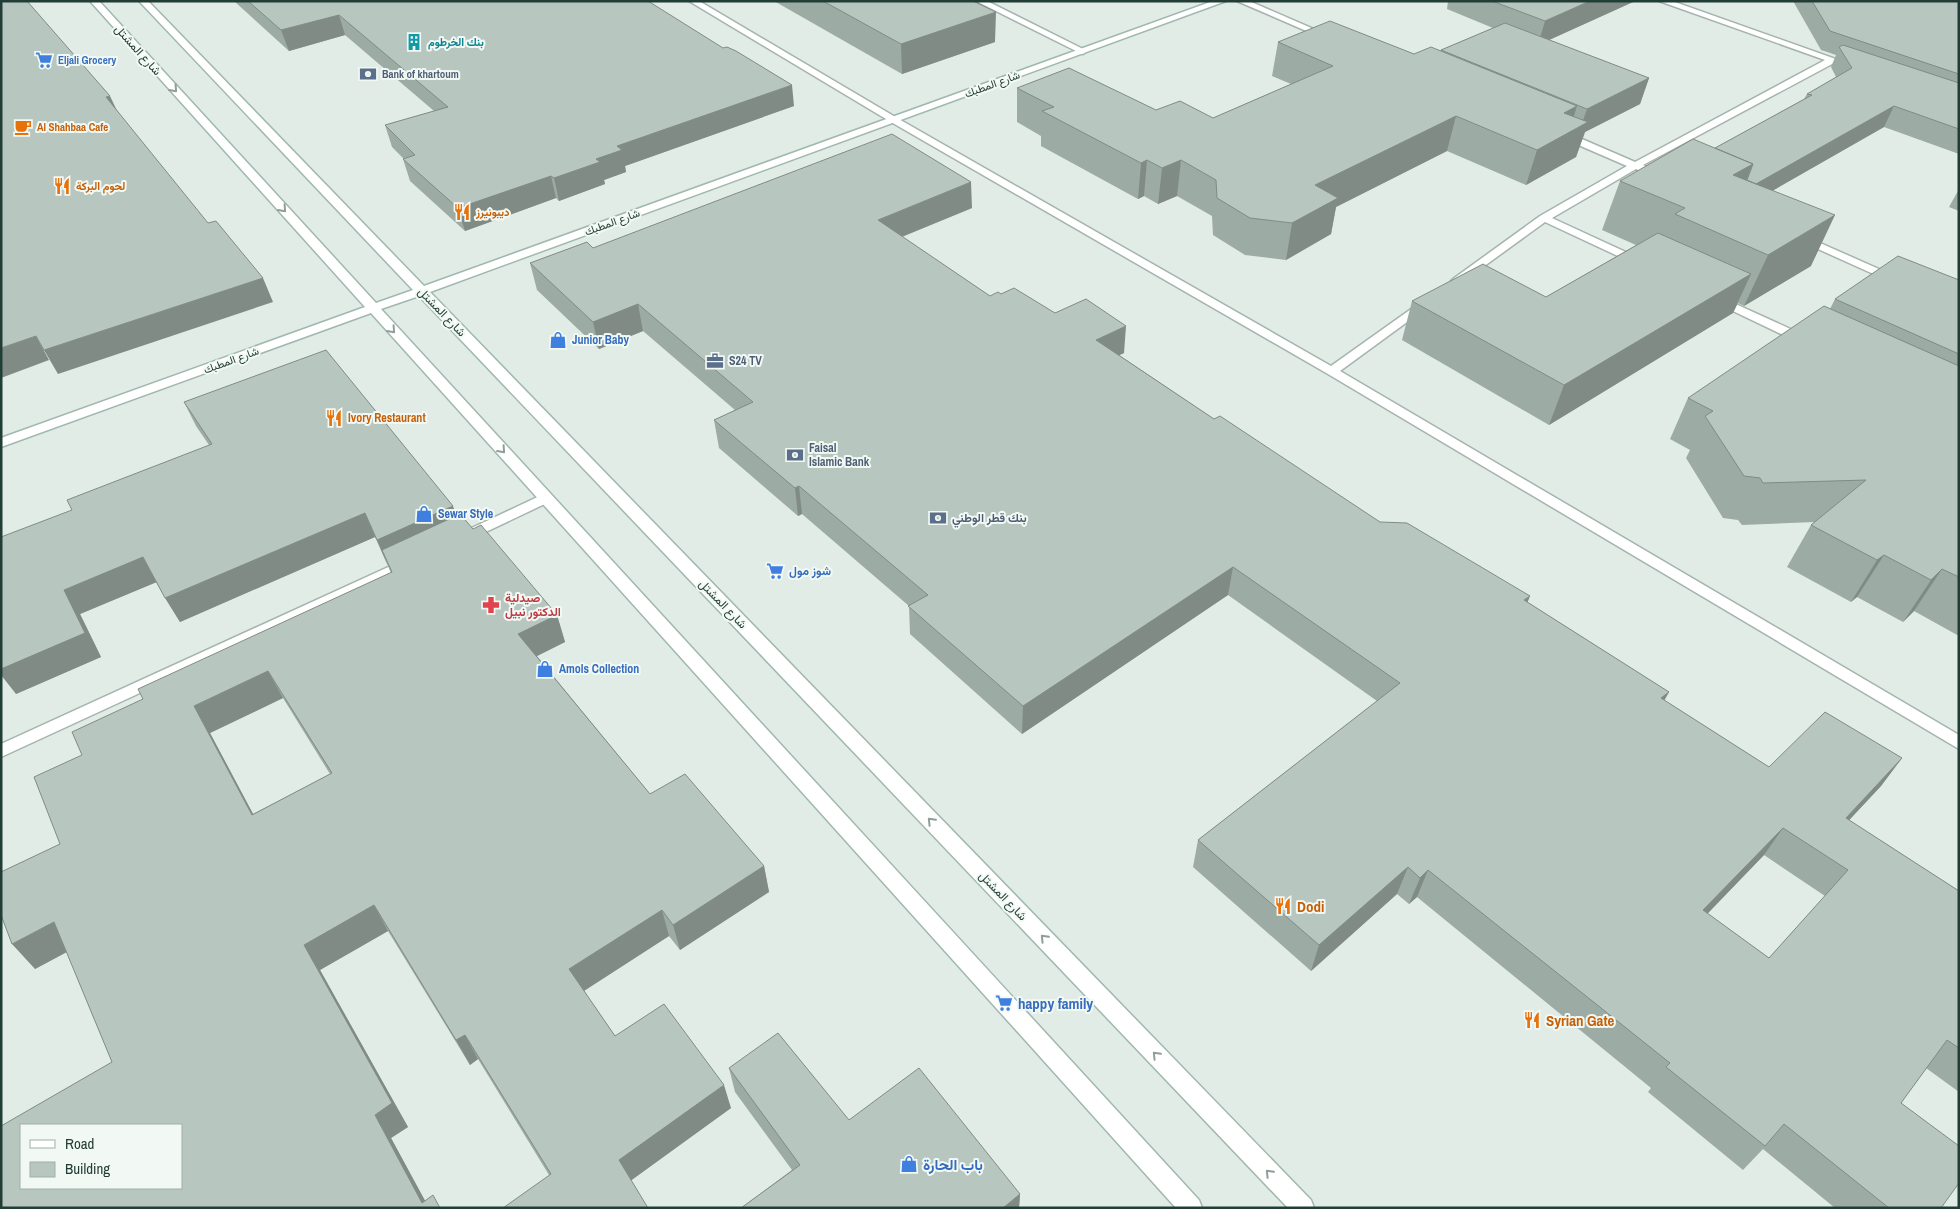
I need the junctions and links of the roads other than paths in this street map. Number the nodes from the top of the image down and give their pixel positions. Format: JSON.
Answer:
{"nodes":[{"id":1,"x":94,"y":1,"type":"edge"},
{"id":2,"x":143,"y":1,"type":"edge"},
{"id":3,"x":693,"y":1,"type":"edge"},
{"id":4,"x":980,"y":1,"type":"edge"},
{"id":5,"x":1222,"y":1,"type":"edge"},
{"id":6,"x":1241,"y":1,"type":"edge"},
{"id":7,"x":1663,"y":1,"type":"edge"},
{"id":8,"x":1342,"y":43,"type":"edge"},
{"id":9,"x":1083,"y":51,"type":"junction"},
{"id":10,"x":1832,"y":60,"type":"junction"},
{"id":11,"x":1851,"y":66,"type":"edge"},
{"id":12,"x":894,"y":120,"type":"junction"},
{"id":13,"x":1553,"y":131,"type":"edge"},
{"id":14,"x":1636,"y":165,"type":"junction"},
{"id":15,"x":1672,"y":181,"type":"edge"},
{"id":16,"x":1544,"y":218,"type":"junction"},
{"id":17,"x":1788,"y":232,"type":"edge"},
{"id":18,"x":1652,"y":269,"type":"edge"},
{"id":19,"x":1905,"y":284,"type":"edge"},
{"id":20,"x":1450,"y":286,"type":"edge"},
{"id":21,"x":422,"y":291,"type":"junction"},
{"id":22,"x":1706,"y":294,"type":"edge"},
{"id":23,"x":1434,"y":298,"type":"edge"},
{"id":24,"x":373,"y":308,"type":"junction"},
{"id":25,"x":1815,"y":346,"type":"edge"},
{"id":26,"x":1332,"y":371,"type":"junction"},
{"id":27,"x":1,"y":443,"type":"edge"},
{"id":28,"x":546,"y":498,"type":"junction"},
{"id":29,"x":456,"y":540,"type":"edge"},
{"id":30,"x":421,"y":557,"type":"edge"},
{"id":31,"x":1959,"y":743,"type":"edge"},
{"id":32,"x":1,"y":751,"type":"edge"},
{"id":33,"x":1190,"y":1208,"type":"edge"},
{"id":34,"x":1303,"y":1208,"type":"edge"}],
"edges":[{"from":1,"to":24,"type":"street","name":"شارع المشتل","one_way":true},
{"from":2,"to":21,"type":"street","name":"شارع المشتل"},
{"from":3,"to":12,"type":"street"},
{"from":4,"to":9,"type":"street"},
{"from":5,"to":9,"type":"street","name":"شارع المطبك"},
{"from":6,"to":8,"type":"street"},
{"from":7,"to":10,"type":"street"},
{"from":9,"to":12,"type":"street","name":"شارع المطبك"},
{"from":10,"to":11,"type":"street"},
{"from":10,"to":14,"type":"street"},
{"from":12,"to":21,"type":"street","name":"شارع المطبك"},
{"from":12,"to":26,"type":"street"},
{"from":13,"to":14,"type":"street"},
{"from":14,"to":15,"type":"street"},
{"from":14,"to":16,"type":"street"},
{"from":16,"to":18,"type":"street"},
{"from":16,"to":20,"type":"street"},
{"from":17,"to":19,"type":"street"},
{"from":21,"to":24,"type":"street","name":"شارع المطبك"},
{"from":34,"to":21,"type":"street","name":"شارع المشتل","one_way":true},
{"from":22,"to":25,"type":"street"},
{"from":23,"to":26,"type":"street"},
{"from":24,"to":27,"type":"street","name":"شارع المطبك"},
{"from":24,"to":28,"type":"street","name":"شارع المشتل","one_way":true},
{"from":26,"to":31,"type":"street"},
{"from":28,"to":29,"type":"street"},
{"from":28,"to":33,"type":"street","name":"شارع المشتل"},
{"from":30,"to":32,"type":"street"}]}
